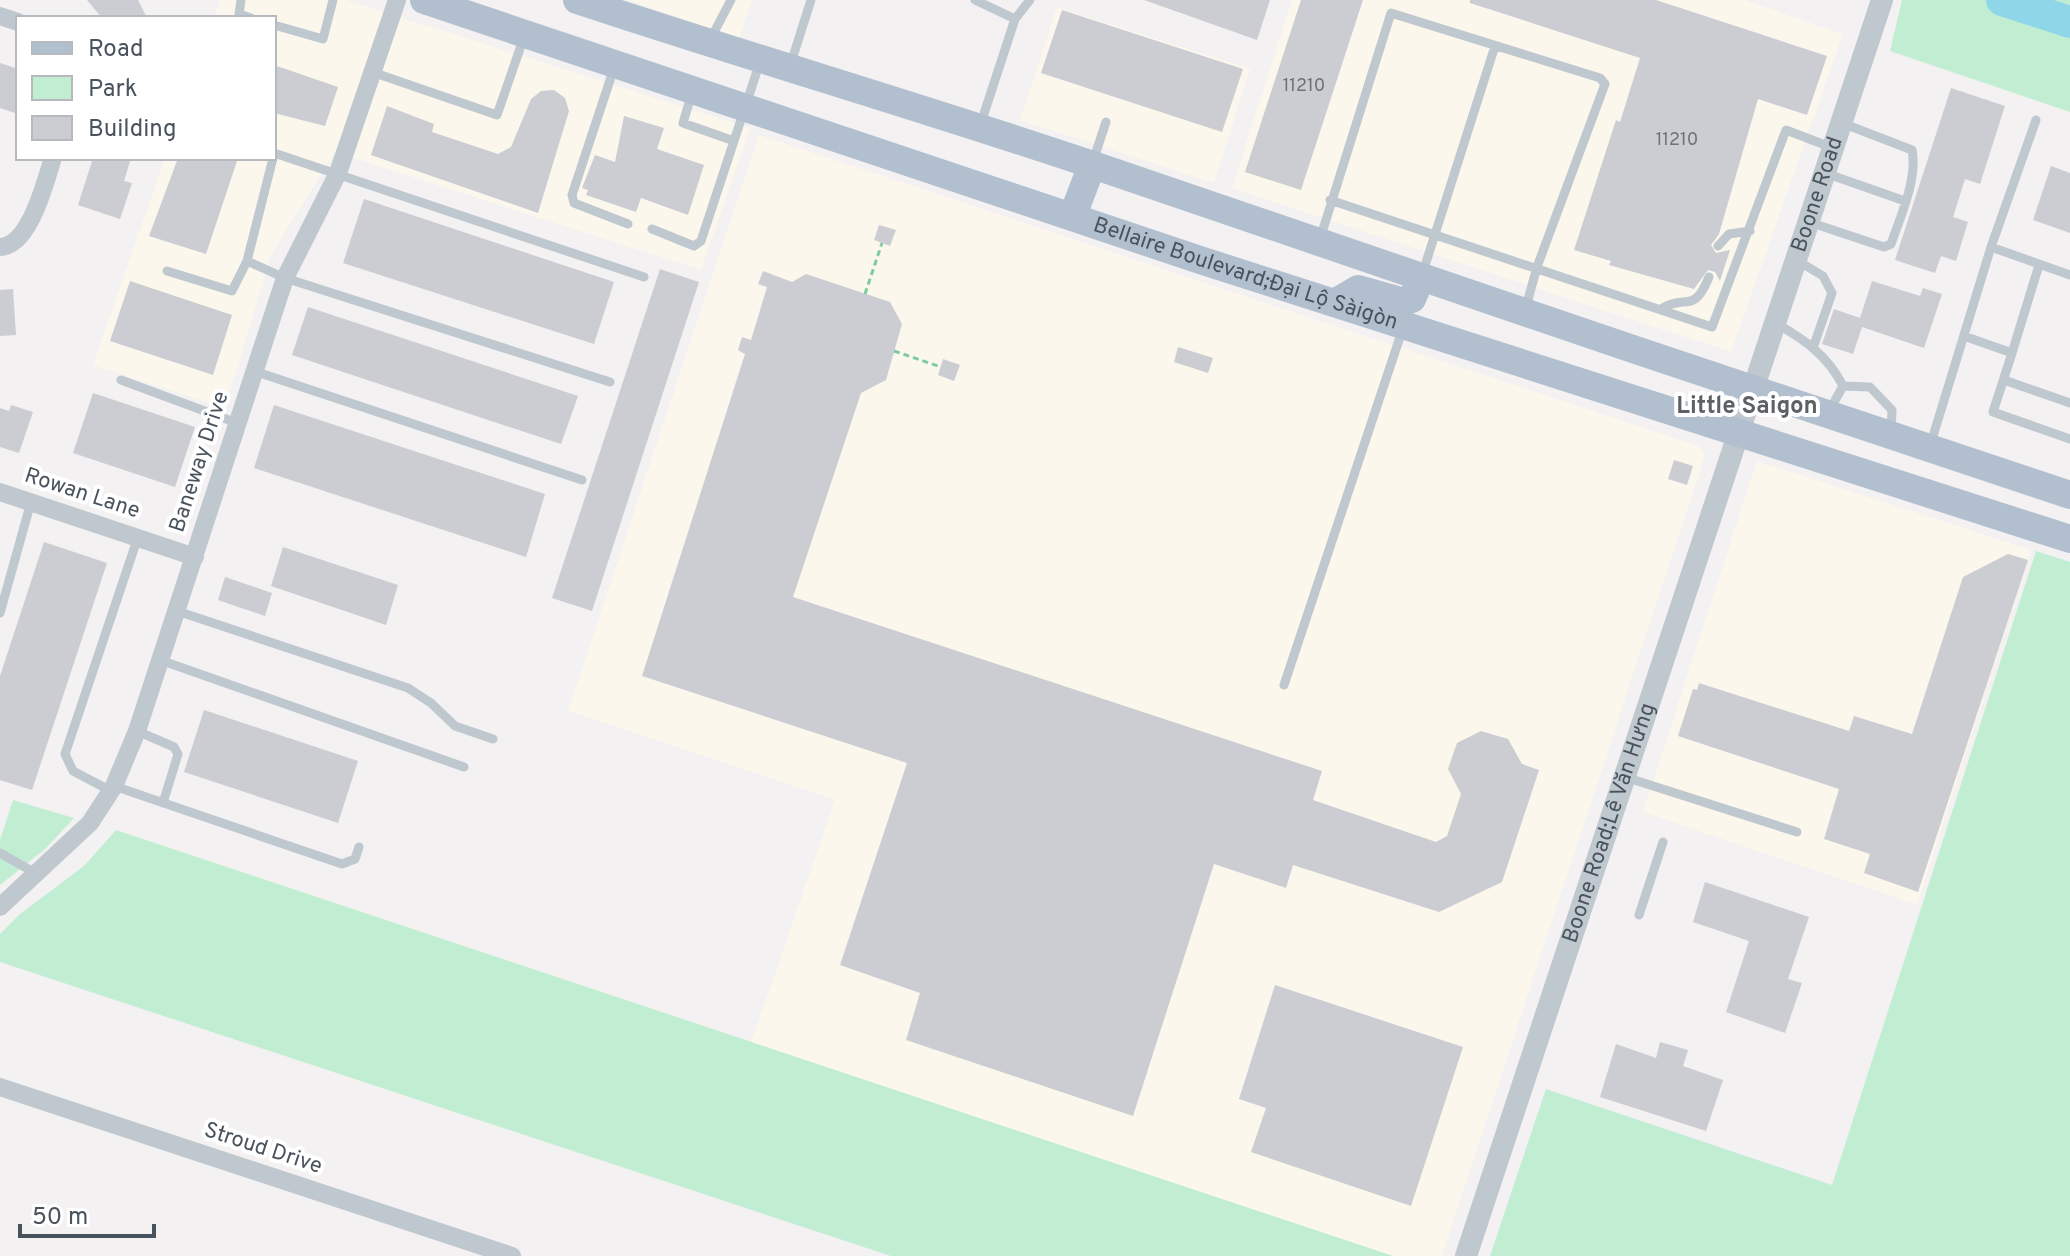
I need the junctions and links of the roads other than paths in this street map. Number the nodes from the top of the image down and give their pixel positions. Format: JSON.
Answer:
{"nodes":[{"id":1,"x":241,"y":0,"type":"edge"},
{"id":2,"x":333,"y":0,"type":"edge"},
{"id":3,"x":397,"y":0,"type":"edge"},
{"id":4,"x":424,"y":0,"type":"edge"},
{"id":5,"x":577,"y":0,"type":"edge"},
{"id":6,"x":731,"y":0,"type":"edge"},
{"id":7,"x":811,"y":0,"type":"edge"},
{"id":8,"x":975,"y":0,"type":"edge"},
{"id":9,"x":1030,"y":0,"type":"edge"},
{"id":10,"x":613,"y":6,"type":"edge"},
{"id":11,"x":1879,"y":10,"type":"edge"},
{"id":12,"x":245,"y":16,"type":"edge"},
{"id":13,"x":1015,"y":19,"type":"junction"},
{"id":14,"x":276,"y":26,"type":"edge"},
{"id":15,"x":525,"y":34,"type":"junction"},
{"id":16,"x":708,"y":44,"type":"junction"},
{"id":17,"x":1495,"y":46,"type":"junction"},
{"id":18,"x":760,"y":62,"type":"junction"},
{"id":19,"x":615,"y":64,"type":"junction"},
{"id":20,"x":789,"y":70,"type":"junction"},
{"id":21,"x":375,"y":73,"type":"junction"},
{"id":22,"x":693,"y":90,"type":"junction"},
{"id":23,"x":745,"y":108,"type":"junction"},
{"id":24,"x":2036,"y":120,"type":"dead end"},
{"id":25,"x":1106,"y":122,"type":"dead end"},
{"id":26,"x":1842,"y":123,"type":"junction"},
{"id":27,"x":978,"y":130,"type":"junction"},
{"id":28,"x":734,"y":141,"type":"junction"},
{"id":29,"x":1833,"y":148,"type":"junction"},
{"id":30,"x":276,"y":157,"type":"edge"},
{"id":31,"x":52,"y":160,"type":"edge"},
{"id":32,"x":272,"y":160,"type":"edge"},
{"id":33,"x":1092,"y":165,"type":"junction"},
{"id":34,"x":338,"y":173,"type":"junction"},
{"id":35,"x":1825,"y":173,"type":"junction"},
{"id":36,"x":1330,"y":200,"type":"junction"},
{"id":37,"x":1905,"y":201,"type":"junction"},
{"id":38,"x":1073,"y":215,"type":"junction"},
{"id":39,"x":1809,"y":222,"type":"junction"},
{"id":40,"x":628,"y":224,"type":"dead end"},
{"id":41,"x":652,"y":229,"type":"dead end"},
{"id":42,"x":1750,"y":231,"type":"junction"},
{"id":43,"x":1435,"y":234,"type":"junction"},
{"id":44,"x":1319,"y":243,"type":"junction"},
{"id":45,"x":1718,"y":246,"type":"dead end"},
{"id":46,"x":0,"y":247,"type":"edge"},
{"id":47,"x":1991,"y":247,"type":"junction"},
{"id":48,"x":1796,"y":260,"type":"junction"},
{"id":49,"x":247,"y":261,"type":"junction"},
{"id":50,"x":2039,"y":265,"type":"junction"},
{"id":51,"x":1537,"y":267,"type":"junction"},
{"id":52,"x":167,"y":271,"type":"dead end"},
{"id":53,"x":2070,"y":275,"type":"edge"},
{"id":54,"x":644,"y":277,"type":"dead end"},
{"id":55,"x":1709,"y":277,"type":"dead end"},
{"id":56,"x":285,"y":278,"type":"junction"},
{"id":57,"x":1421,"y":278,"type":"junction"},
{"id":58,"x":1334,"y":303,"type":"junction"},
{"id":59,"x":1661,"y":309,"type":"junction"},
{"id":60,"x":1524,"y":314,"type":"junction"},
{"id":61,"x":1775,"y":322,"type":"junction"},
{"id":62,"x":1404,"y":325,"type":"junction"},
{"id":63,"x":1964,"y":336,"type":"junction"},
{"id":64,"x":1814,"y":345,"type":"junction"},
{"id":65,"x":2012,"y":353,"type":"junction"},
{"id":66,"x":254,"y":371,"type":"junction"},
{"id":67,"x":121,"y":380,"type":"dead end"},
{"id":68,"x":2004,"y":380,"type":"junction"},
{"id":69,"x":610,"y":382,"type":"dead end"},
{"id":70,"x":1843,"y":386,"type":"junction"},
{"id":71,"x":1752,"y":390,"type":"junction"},
{"id":72,"x":2070,"y":403,"type":"edge"},
{"id":73,"x":1827,"y":415,"type":"junction"},
{"id":74,"x":237,"y":423,"type":"junction"},
{"id":75,"x":1739,"y":432,"type":"junction"},
{"id":76,"x":1891,"y":436,"type":"junction"},
{"id":77,"x":2070,"y":439,"type":"edge"},
{"id":78,"x":1929,"y":449,"type":"junction"},
{"id":79,"x":582,"y":480,"type":"dead end"},
{"id":80,"x":2032,"y":483,"type":"junction"},
{"id":81,"x":0,"y":492,"type":"edge"},
{"id":82,"x":2070,"y":495,"type":"edge"},
{"id":83,"x":31,"y":502,"type":"junction"},
{"id":84,"x":2018,"y":522,"type":"junction"},
{"id":85,"x":138,"y":537,"type":"junction"},
{"id":86,"x":2070,"y":539,"type":"edge"},
{"id":87,"x":195,"y":557,"type":"junction"},
{"id":88,"x":177,"y":611,"type":"junction"},
{"id":89,"x":0,"y":613,"type":"edge"},
{"id":90,"x":160,"y":660,"type":"junction"},
{"id":91,"x":1284,"y":685,"type":"dead end"},
{"id":92,"x":137,"y":731,"type":"junction"},
{"id":93,"x":493,"y":739,"type":"dead end"},
{"id":94,"x":464,"y":767,"type":"dead end"},
{"id":95,"x":1625,"y":777,"type":"junction"},
{"id":96,"x":112,"y":789,"type":"junction"},
{"id":97,"x":163,"y":803,"type":"junction"},
{"id":98,"x":1797,"y":832,"type":"dead end"},
{"id":99,"x":1663,"y":842,"type":"dead end"},
{"id":100,"x":359,"y":847,"type":"dead end"},
{"id":101,"x":0,"y":853,"type":"edge"},
{"id":102,"x":37,"y":874,"type":"junction"},
{"id":103,"x":0,"y":907,"type":"edge"},
{"id":104,"x":1639,"y":915,"type":"dead end"},
{"id":105,"x":0,"y":1087,"type":"edge"},
{"id":106,"x":512,"y":1256,"type":"edge"},
{"id":107,"x":1466,"y":1256,"type":"edge"}],
"edges":[{"from":1,"to":12,"type":"lane"},
{"from":2,"to":14,"type":"lane"},
{"from":3,"to":21,"type":"street","name":"Baneway Drive"},
{"from":4,"to":15,"type":"main road","name":"Bellaire Boulevard;Đại Lộ Sàigòn"},
{"from":5,"to":10,"type":"main road"},
{"from":6,"to":16,"type":"lane"},
{"from":7,"to":20,"type":"lane"},
{"from":8,"to":13,"type":"lane"},
{"from":9,"to":13,"type":"lane"},
{"from":10,"to":16,"type":"main road"},
{"from":11,"to":26,"type":"street","name":"Boone Road"},
{"from":13,"to":27,"type":"lane"},
{"from":15,"to":19,"type":"main road","name":"Bellaire Boulevard;Đại Lộ Sàigòn"},
{"from":15,"to":21,"type":"lane"},
{"from":16,"to":18,"type":"main road"},
{"from":17,"to":36,"type":"lane"},
{"from":17,"to":43,"type":"lane"},
{"from":17,"to":51,"type":"lane"},
{"from":18,"to":20,"type":"main road"},
{"from":18,"to":23,"type":"lane"},
{"from":19,"to":22,"type":"main road","name":"Bellaire Boulevard;Đại Lộ Sàigòn"},
{"from":19,"to":40,"type":"lane"},
{"from":20,"to":27,"type":"main road"},
{"from":21,"to":34,"type":"street","name":"Baneway Drive"},
{"from":22,"to":23,"type":"main road","name":"Bellaire Boulevard;Đại Lộ Sàigòn"},
{"from":22,"to":28,"type":"lane"},
{"from":23,"to":28,"type":"lane"},
{"from":23,"to":38,"type":"main road","name":"Bellaire Boulevard;Đại Lộ Sàigòn"},
{"from":24,"to":47,"type":"lane"},
{"from":25,"to":33,"type":"lane"},
{"from":26,"to":29,"type":"street","name":"Boone Road"},
{"from":26,"to":37,"type":"lane"},
{"from":27,"to":33,"type":"main road"},
{"from":28,"to":41,"type":"lane"},
{"from":29,"to":35,"type":"street","name":"Boone Road"},
{"from":29,"to":42,"type":"lane"},
{"from":30,"to":34,"type":"lane"},
{"from":31,"to":46,"type":"street"},
{"from":32,"to":49,"type":"lane"},
{"from":33,"to":38,"type":"main road"},
{"from":33,"to":44,"type":"main road"},
{"from":34,"to":54,"type":"lane"},
{"from":34,"to":56,"type":"street","name":"Baneway Drive"},
{"from":35,"to":37,"type":"lane"},
{"from":35,"to":39,"type":"street","name":"Boone Road"},
{"from":36,"to":43,"type":"lane"},
{"from":36,"to":44,"type":"lane"},
{"from":37,"to":39,"type":"lane"},
{"from":38,"to":58,"type":"main road","name":"Bellaire Boulevard;Đại Lộ Sàigòn"},
{"from":39,"to":48,"type":"street","name":"Boone Road"},
{"from":42,"to":45,"type":"lane"},
{"from":42,"to":59,"type":"lane"},
{"from":43,"to":51,"type":"lane"},
{"from":43,"to":57,"type":"lane"},
{"from":44,"to":57,"type":"main road"},
{"from":47,"to":50,"type":"lane"},
{"from":47,"to":63,"type":"lane"},
{"from":48,"to":61,"type":"street","name":"Boone Road"},
{"from":48,"to":64,"type":"lane"},
{"from":49,"to":52,"type":"lane"},
{"from":49,"to":56,"type":"lane"},
{"from":50,"to":53,"type":"lane"},
{"from":50,"to":65,"type":"lane"},
{"from":51,"to":59,"type":"lane"},
{"from":51,"to":60,"type":"lane"},
{"from":55,"to":59,"type":"lane"},
{"from":56,"to":66,"type":"street","name":"Baneway Drive"},
{"from":56,"to":69,"type":"lane"},
{"from":57,"to":58,"type":"main road"},
{"from":57,"to":60,"type":"main road"},
{"from":58,"to":62,"type":"main road","name":"Bellaire Boulevard;Đại Lộ Sàigòn"},
{"from":60,"to":71,"type":"main road"},
{"from":61,"to":64,"type":"lane"},
{"from":61,"to":71,"type":"street","name":"Boone Road"},
{"from":62,"to":75,"type":"main road","name":"Bellaire Boulevard;Đại Lộ Sàigòn"},
{"from":62,"to":91,"type":"lane"},
{"from":63,"to":65,"type":"lane"},
{"from":63,"to":78,"type":"lane"},
{"from":64,"to":70,"type":"lane"},
{"from":65,"to":68,"type":"lane"},
{"from":66,"to":74,"type":"street","name":"Baneway Drive"},
{"from":66,"to":79,"type":"lane"},
{"from":67,"to":74,"type":"lane"},
{"from":68,"to":72,"type":"lane"},
{"from":68,"to":77,"type":"lane"},
{"from":70,"to":73,"type":"lane"},
{"from":70,"to":76,"type":"lane"},
{"from":71,"to":73,"type":"main road"},
{"from":71,"to":75,"type":"street","name":"Boone Road;Lê Văn Hưng"},
{"from":73,"to":76,"type":"main road"},
{"from":74,"to":87,"type":"street","name":"Baneway Drive"},
{"from":75,"to":84,"type":"main road","name":"Bellaire Boulevard;Đại Lộ Sàigòn"},
{"from":75,"to":95,"type":"street","name":"Boone Road;Lê Văn Hưng"},
{"from":76,"to":78,"type":"main road"},
{"from":78,"to":80,"type":"main road"},
{"from":80,"to":82,"type":"main road"},
{"from":80,"to":84,"type":"main road"},
{"from":81,"to":83,"type":"street","name":"Rowan Lane"},
{"from":83,"to":85,"type":"street","name":"Rowan Lane"},
{"from":83,"to":89,"type":"lane"},
{"from":84,"to":86,"type":"main road","name":"Bellaire Boulevard;Đại Lộ Sàigòn"},
{"from":85,"to":87,"type":"street","name":"Rowan Lane"},
{"from":85,"to":96,"type":"lane"},
{"from":87,"to":88,"type":"street","name":"Baneway Drive"},
{"from":88,"to":90,"type":"street","name":"Baneway Drive"},
{"from":88,"to":93,"type":"lane"},
{"from":90,"to":92,"type":"street","name":"Baneway Drive"},
{"from":90,"to":94,"type":"lane"},
{"from":92,"to":96,"type":"street","name":"Baneway Drive"},
{"from":92,"to":97,"type":"lane"},
{"from":95,"to":98,"type":"lane"},
{"from":95,"to":107,"type":"street","name":"Boone Road;Lê Văn Hưng"},
{"from":96,"to":97,"type":"lane"},
{"from":96,"to":102,"type":"street","name":"Baneway Drive"},
{"from":97,"to":100,"type":"lane"},
{"from":99,"to":104,"type":"lane"},
{"from":101,"to":102,"type":"lane"},
{"from":102,"to":103,"type":"street","name":"Baneway Drive"},
{"from":105,"to":106,"type":"street","name":"Stroud Drive"}]}
